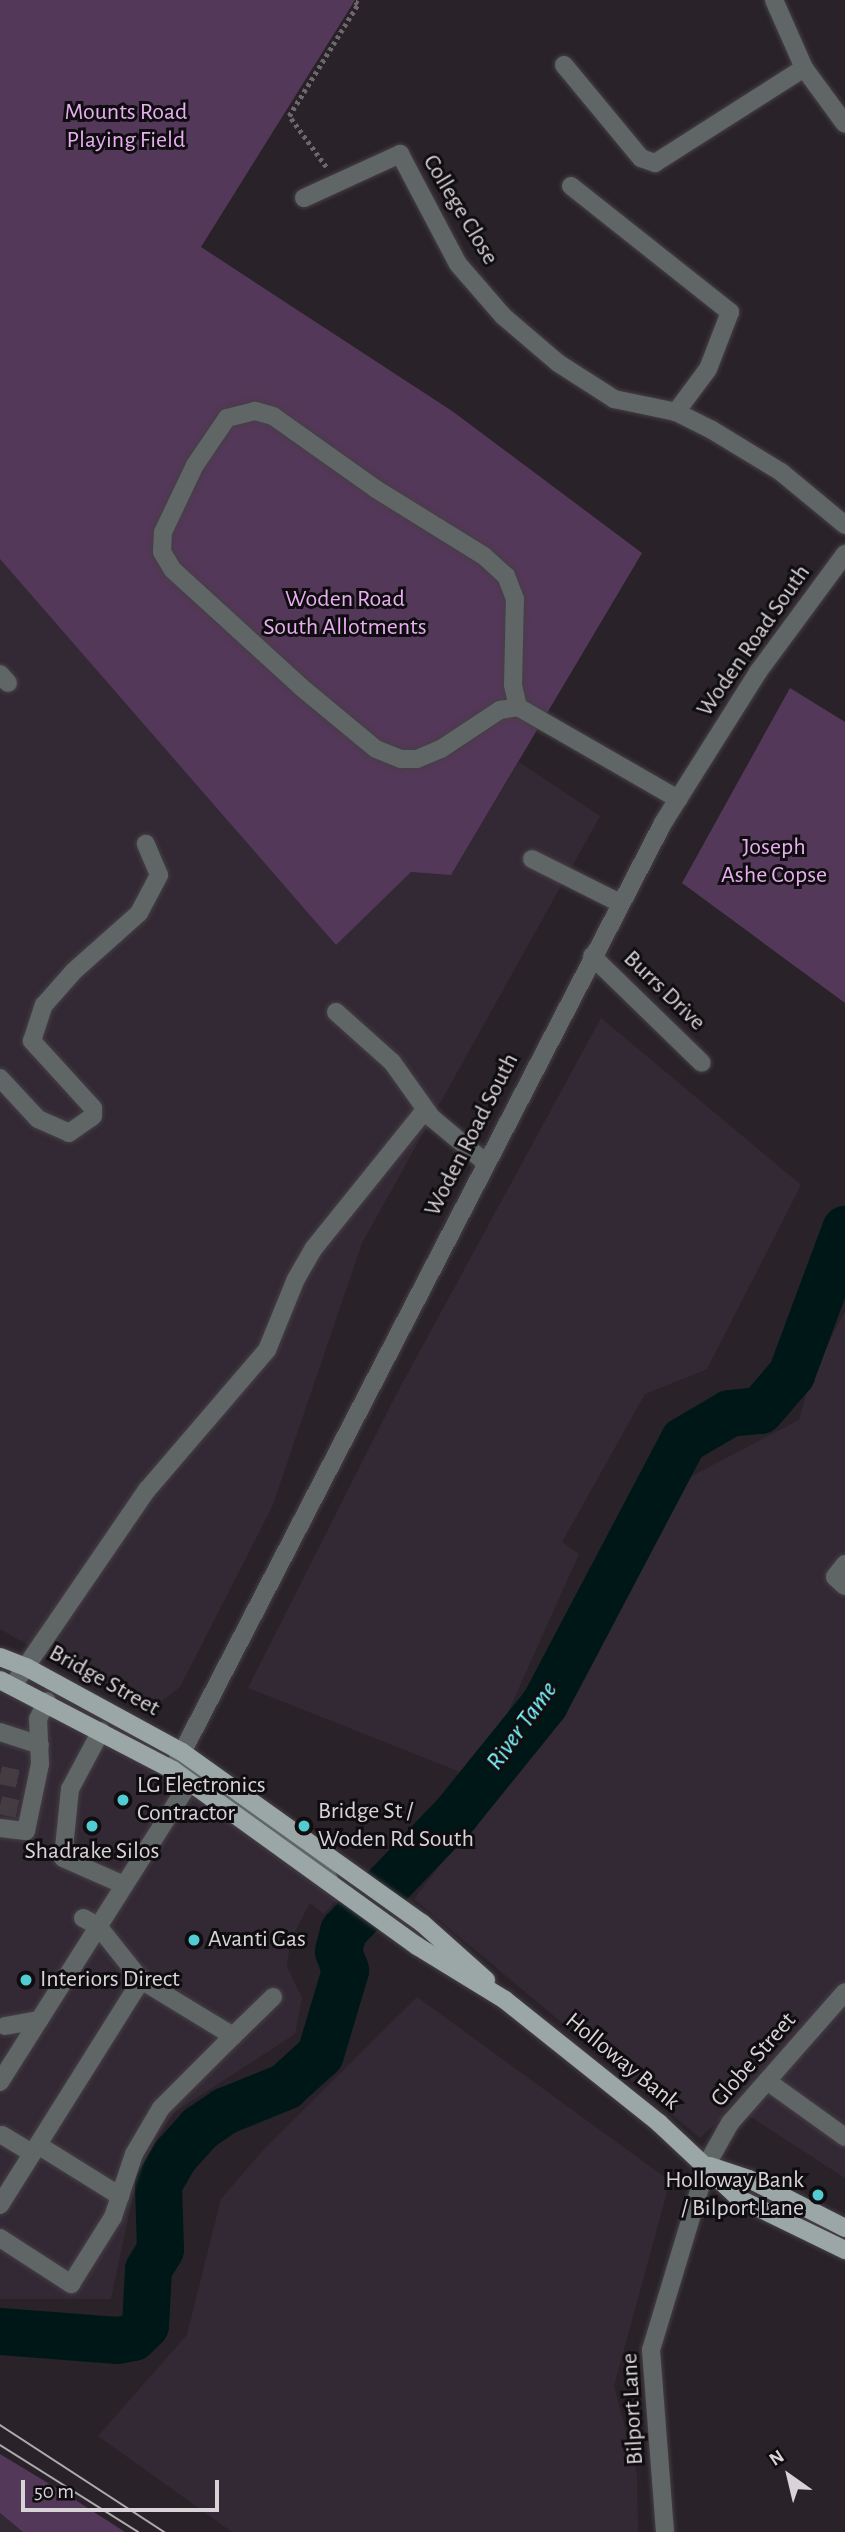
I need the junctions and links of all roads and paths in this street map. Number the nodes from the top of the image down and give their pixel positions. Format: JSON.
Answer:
{"nodes":[{"id":1,"x":352,"y":0,"type":"edge"},
{"id":2,"x":774,"y":0,"type":"edge"},
{"id":3,"x":564,"y":65,"type":"dead end"},
{"id":4,"x":804,"y":68,"type":"junction"},
{"id":5,"x":845,"y":124,"type":"edge"},
{"id":6,"x":337,"y":182,"type":"junction"},
{"id":7,"x":571,"y":186,"type":"dead end"},
{"id":8,"x":304,"y":198,"type":"dead end"},
{"id":9,"x":676,"y":412,"type":"junction"},
{"id":10,"x":845,"y":525,"type":"edge"},
{"id":11,"x":845,"y":554,"type":"edge"},
{"id":12,"x":517,"y":707,"type":"junction"},
{"id":13,"x":678,"y":799,"type":"junction"},
{"id":14,"x":146,"y":844,"type":"dead end"},
{"id":15,"x":532,"y":859,"type":"dead end"},
{"id":16,"x":620,"y":903,"type":"junction"},
{"id":17,"x":592,"y":956,"type":"junction"},
{"id":18,"x":336,"y":1012,"type":"dead end"},
{"id":19,"x":702,"y":1062,"type":"dead end"},
{"id":20,"x":0,"y":1078,"type":"edge"},
{"id":21,"x":425,"y":1110,"type":"junction"},
{"id":22,"x":485,"y":1162,"type":"junction"},
{"id":23,"x":845,"y":1564,"type":"edge"},
{"id":24,"x":845,"y":1586,"type":"edge"},
{"id":25,"x":0,"y":1657,"type":"edge"},
{"id":26,"x":26,"y":1667,"type":"junction"},
{"id":27,"x":7,"y":1682,"type":"edge"},
{"id":28,"x":47,"y":1701,"type":"junction"},
{"id":29,"x":101,"y":1731,"type":"junction"},
{"id":30,"x":0,"y":1732,"type":"edge"},
{"id":31,"x":40,"y":1745,"type":"junction"},
{"id":32,"x":177,"y":1761,"type":"junction"},
{"id":33,"x":190,"y":1781,"type":"junction"},
{"id":34,"x":0,"y":1828,"type":"edge"},
{"id":35,"x":124,"y":1885,"type":"junction"},
{"id":36,"x":337,"y":1886,"type":"junction"},
{"id":37,"x":91,"y":1922,"type":"junction"},
{"id":38,"x":141,"y":1980,"type":"junction"},
{"id":39,"x":845,"y":1992,"type":"edge"},
{"id":40,"x":273,"y":1997,"type":"dead end"},
{"id":41,"x":505,"y":2000,"type":"junction"},
{"id":42,"x":39,"y":2020,"type":"junction"},
{"id":43,"x":5,"y":2026,"type":"dead end"},
{"id":44,"x":233,"y":2036,"type":"junction"},
{"id":45,"x":766,"y":2081,"type":"junction"},
{"id":46,"x":0,"y":2082,"type":"edge"},
{"id":47,"x":2,"y":2135,"type":"dead end"},
{"id":48,"x":845,"y":2137,"type":"edge"},
{"id":49,"x":35,"y":2149,"type":"junction"},
{"id":50,"x":707,"y":2164,"type":"junction"},
{"id":51,"x":120,"y":2196,"type":"junction"},
{"id":52,"x":0,"y":2205,"type":"edge"},
{"id":53,"x":845,"y":2228,"type":"edge"},
{"id":54,"x":0,"y":2238,"type":"edge"},
{"id":55,"x":845,"y":2250,"type":"edge"},
{"id":56,"x":665,"y":2532,"type":"edge"}],
"edges":[{"from":1,"to":6,"type":"path"},
{"from":2,"to":4,"type":"street"},
{"from":3,"to":4,"type":"street"},
{"from":4,"to":5,"type":"street"},
{"from":6,"to":8,"type":"street","name":"College Close"},
{"from":6,"to":9,"type":"street","name":"College Close"},
{"from":7,"to":9,"type":"street"},
{"from":9,"to":10,"type":"street","name":"College Close"},
{"from":11,"to":13,"type":"street","name":"Woden Road South"},
{"from":12,"to":12,"type":"street"},
{"from":12,"to":13,"type":"street"},
{"from":13,"to":16,"type":"street","name":"Woden Road South"},
{"from":14,"to":20,"type":"street"},
{"from":15,"to":16,"type":"street"},
{"from":16,"to":17,"type":"street","name":"Woden Road South"},
{"from":17,"to":19,"type":"street","name":"Burrs Drive"},
{"from":17,"to":22,"type":"street","name":"Woden Road South"},
{"from":18,"to":21,"type":"street"},
{"from":21,"to":22,"type":"street"},
{"from":21,"to":26,"type":"street"},
{"from":22,"to":32,"type":"street","name":"Woden Road South"},
{"from":23,"to":24,"type":"street"},
{"from":25,"to":26,"type":"main road","name":"Bridge Street"},
{"from":26,"to":27,"type":"street"},
{"from":26,"to":32,"type":"main road","name":"Bridge Street"},
{"from":27,"to":28,"type":"main road","name":"Bridge Street"},
{"from":28,"to":29,"type":"main road","name":"Bridge Street"},
{"from":28,"to":31,"type":"street"},
{"from":29,"to":32,"type":"main road","name":"Bridge Street"},
{"from":29,"to":35,"type":"street"},
{"from":30,"to":31,"type":"street"},
{"from":31,"to":34,"type":"street"},
{"from":32,"to":33,"type":"main road"},
{"from":32,"to":36,"type":"street"},
{"from":32,"to":41,"type":"main road","name":"Holloway Bank"},
{"from":33,"to":35,"type":"street"},
{"from":33,"to":36,"type":"main road"},
{"from":35,"to":37,"type":"street"},
{"from":36,"to":41,"type":"main road","name":"Holloway Bank"},
{"from":37,"to":38,"type":"street"},
{"from":37,"to":42,"type":"street"},
{"from":38,"to":44,"type":"street"},
{"from":38,"to":49,"type":"street"},
{"from":39,"to":45,"type":"street","name":"Globe Street"},
{"from":40,"to":44,"type":"street"},
{"from":41,"to":50,"type":"main road","name":"Holloway Bank"},
{"from":42,"to":43,"type":"street"},
{"from":42,"to":46,"type":"street"},
{"from":44,"to":51,"type":"street"},
{"from":45,"to":48,"type":"street"},
{"from":45,"to":50,"type":"street","name":"Globe Street"},
{"from":47,"to":49,"type":"street"},
{"from":49,"to":51,"type":"street"},
{"from":49,"to":52,"type":"street"},
{"from":50,"to":53,"type":"main road","name":"Holloway Bank"},
{"from":50,"to":55,"type":"main road","name":"Holloway Bank"},
{"from":50,"to":56,"type":"street","name":"Bilport Lane"},
{"from":51,"to":54,"type":"street"}]}
